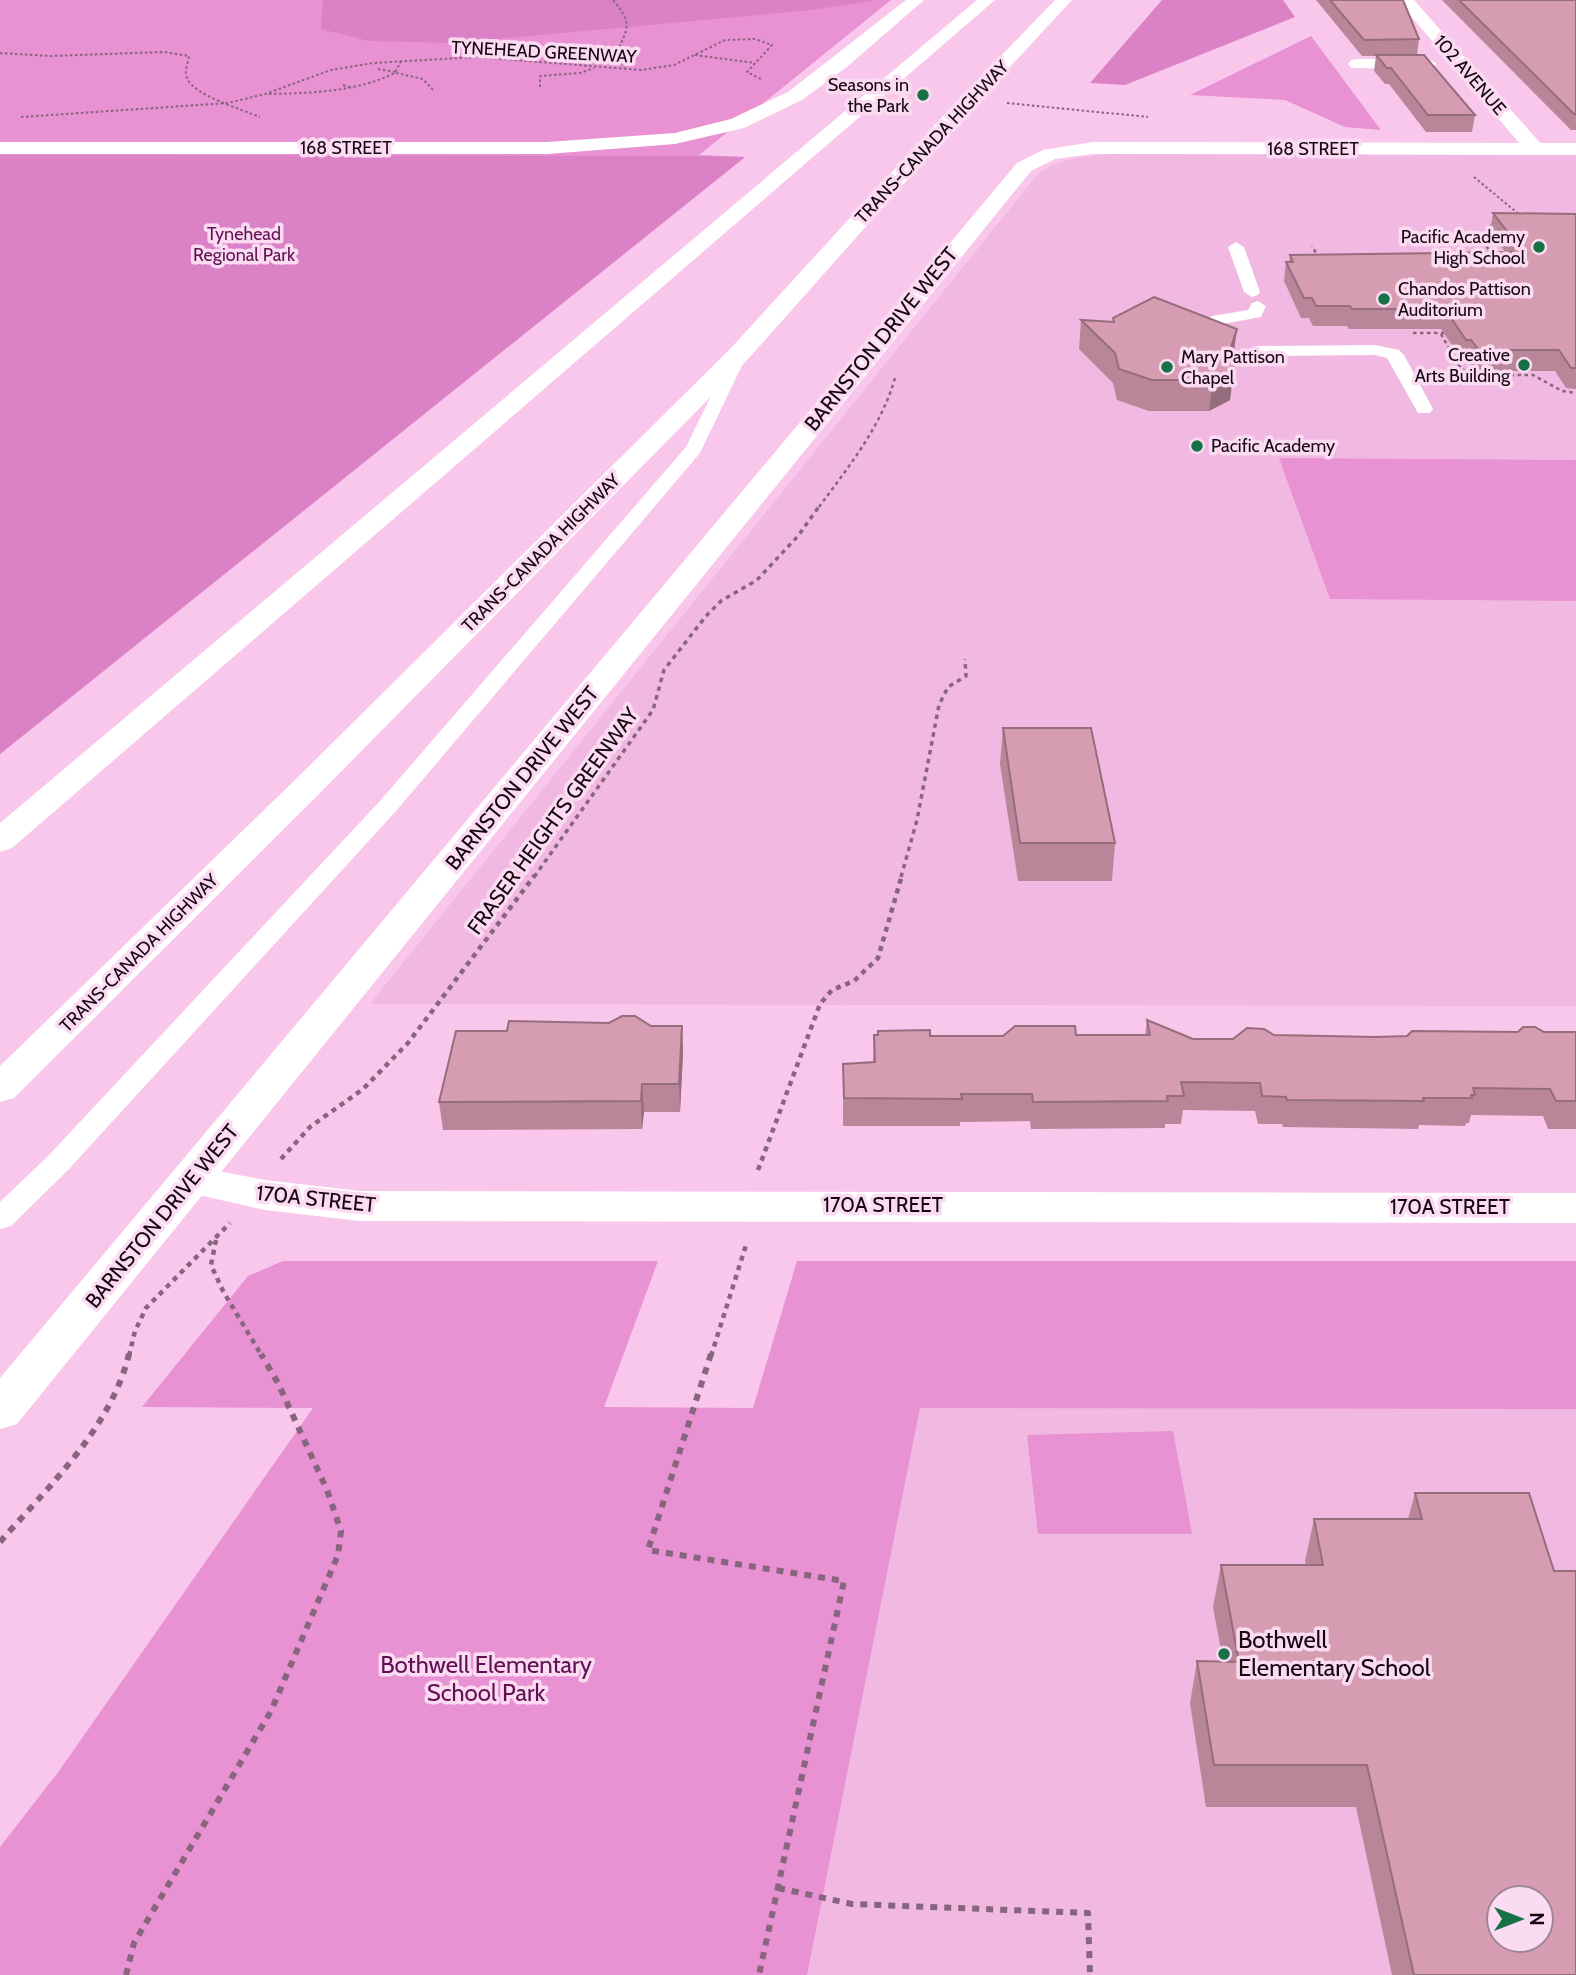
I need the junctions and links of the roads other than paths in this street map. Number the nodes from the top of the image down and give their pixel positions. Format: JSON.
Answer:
{"nodes":[{"id":1,"x":916,"y":0,"type":"edge"},
{"id":2,"x":987,"y":0,"type":"edge"},
{"id":3,"x":1064,"y":0,"type":"edge"},
{"id":4,"x":1405,"y":0,"type":"edge"},
{"id":5,"x":1357,"y":64,"type":"dead end"},
{"id":6,"x":1461,"y":64,"type":"junction"},
{"id":7,"x":0,"y":148,"type":"edge"},
{"id":8,"x":1535,"y":149,"type":"junction"},
{"id":9,"x":1576,"y":149,"type":"edge"},
{"id":10,"x":1050,"y":155,"type":"joint"},
{"id":11,"x":1236,"y":247,"type":"dead end"},
{"id":12,"x":1255,"y":299,"type":"joint"},
{"id":13,"x":1212,"y":321,"type":"edge"},
{"id":14,"x":1257,"y":351,"type":"dead end"},
{"id":15,"x":740,"y":354,"type":"junction"},
{"id":16,"x":1424,"y":409,"type":"dead end"},
{"id":17,"x":0,"y":841,"type":"edge"},
{"id":18,"x":0,"y":1089,"type":"edge"},
{"id":19,"x":192,"y":1180,"type":"junction"},
{"id":20,"x":1576,"y":1208,"type":"edge"},
{"id":21,"x":0,"y":1219,"type":"edge"},
{"id":22,"x":0,"y":1411,"type":"edge"}],
"edges":[{"from":1,"to":7,"type":"main road","name":"168 STREET"},
{"from":2,"to":17,"type":"main road"},
{"from":3,"to":15,"type":"main road","name":"TRANS-CANADA HIGHWAY"},
{"from":4,"to":6,"type":"main road","name":"102 AVENUE"},
{"from":5,"to":6,"type":"main road"},
{"from":6,"to":8,"type":"main road","name":"102 AVENUE"},
{"from":8,"to":9,"type":"main road","name":"168 STREET"},
{"from":8,"to":10,"type":"main road","name":"168 STREET"},
{"from":10,"to":19,"type":"main road","name":"BARNSTON DRIVE WEST"},
{"from":11,"to":12,"type":"lane"},
{"from":12,"to":13,"type":"lane"},
{"from":14,"to":16,"type":"lane"},
{"from":15,"to":18,"type":"main road","name":"TRANS-CANADA HIGHWAY"},
{"from":15,"to":21,"type":"lane"},
{"from":19,"to":20,"type":"main road","name":"170A STREET"},
{"from":19,"to":22,"type":"main road","name":"BARNSTON DRIVE WEST"}]}
